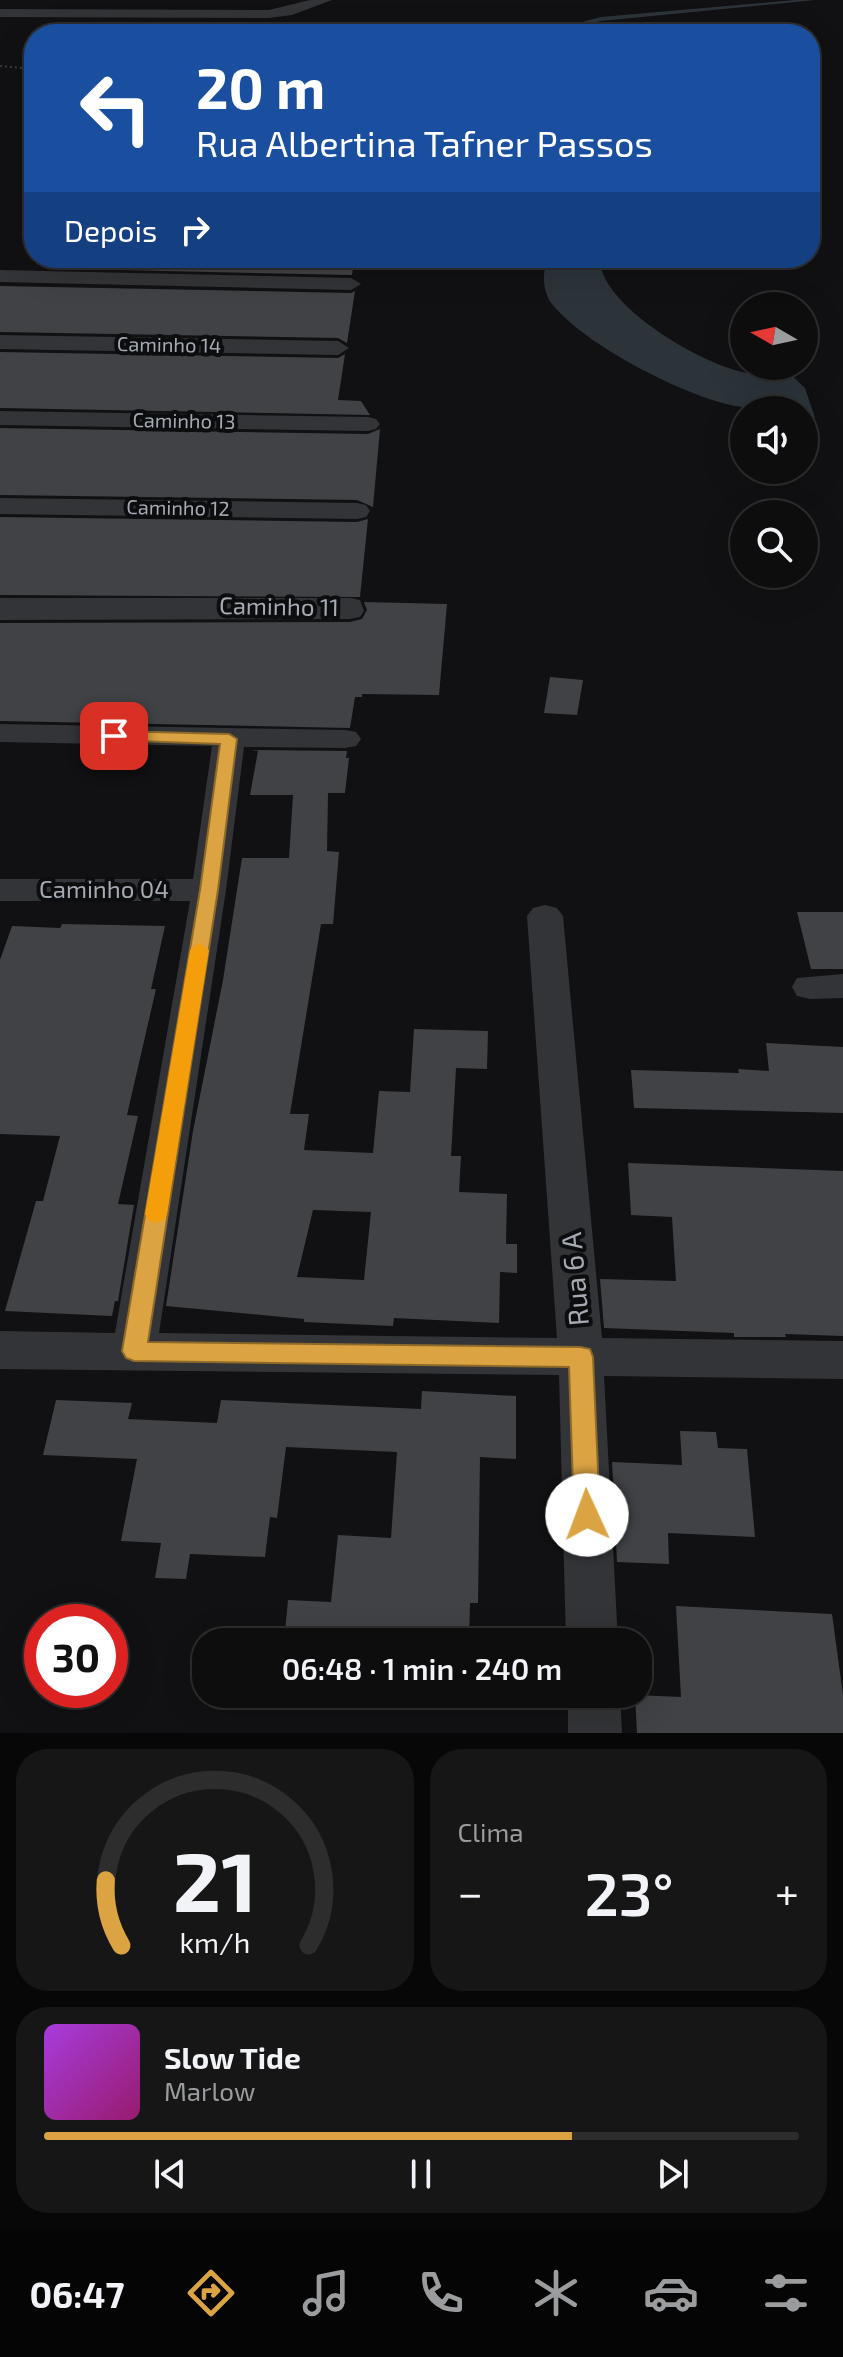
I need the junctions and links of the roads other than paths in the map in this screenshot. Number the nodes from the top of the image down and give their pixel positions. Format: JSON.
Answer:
{"nodes":[{"id":1,"x":325,"y":0,"type":"edge"},
{"id":2,"x":26,"y":6,"type":"edge"},
{"id":3,"x":169,"y":6,"type":"edge"},
{"id":4,"x":0,"y":13,"type":"edge"},
{"id":5,"x":24,"y":258,"type":"edge"},
{"id":6,"x":0,"y":265,"type":"edge"},
{"id":7,"x":0,"y":276,"type":"edge"},
{"id":8,"x":351,"y":284,"type":"dead end"},
{"id":9,"x":0,"y":342,"type":"edge"},
{"id":10,"x":338,"y":348,"type":"dead end"},
{"id":11,"x":0,"y":418,"type":"edge"},
{"id":12,"x":368,"y":424,"type":"dead end"},
{"id":13,"x":0,"y":506,"type":"edge"},
{"id":14,"x":357,"y":511,"type":"dead end"},
{"id":15,"x":0,"y":609,"type":"edge"},
{"id":16,"x":0,"y":733,"type":"edge"},
{"id":17,"x":229,"y":739,"type":"junction"},
{"id":18,"x":345,"y":739,"type":"dead end"},
{"id":19,"x":0,"y":890,"type":"edge"},
{"id":20,"x":209,"y":890,"type":"junction"},
{"id":21,"x":545,"y":916,"type":"dead end"},
{"id":22,"x":0,"y":1350,"type":"edge"},
{"id":23,"x":134,"y":1351,"type":"junction"},
{"id":24,"x":581,"y":1357,"type":"junction"},
{"id":25,"x":843,"y":1360,"type":"edge"},
{"id":26,"x":591,"y":1628,"type":"edge"},
{"id":27,"x":594,"y":1708,"type":"edge"},
{"id":28,"x":595,"y":1733,"type":"edge"}],
"edges":[{"from":1,"to":3,"type":"street"},
{"from":2,"to":3,"type":"street"},
{"from":2,"to":4,"type":"street"},
{"from":5,"to":6,"type":"street"},
{"from":7,"to":8,"type":"street"},
{"from":9,"to":10,"type":"street","name":"Caminho 14"},
{"from":11,"to":12,"type":"street","name":"Caminho 13"},
{"from":13,"to":14,"type":"street","name":"Caminho 12"},
{"from":15,"to":15,"type":"street","name":"Caminho 11"},
{"from":16,"to":17,"type":"street"},
{"from":17,"to":18,"type":"street"},
{"from":17,"to":20,"type":"street"},
{"from":19,"to":20,"type":"street","name":"Caminho 04"},
{"from":20,"to":23,"type":"street"},
{"from":21,"to":24,"type":"street","name":"Rua 6 A"},
{"from":22,"to":23,"type":"street"},
{"from":23,"to":24,"type":"street"},
{"from":24,"to":25,"type":"street"},
{"from":24,"to":26,"type":"street","name":"Rua 6 A"},
{"from":27,"to":28,"type":"street"}]}
